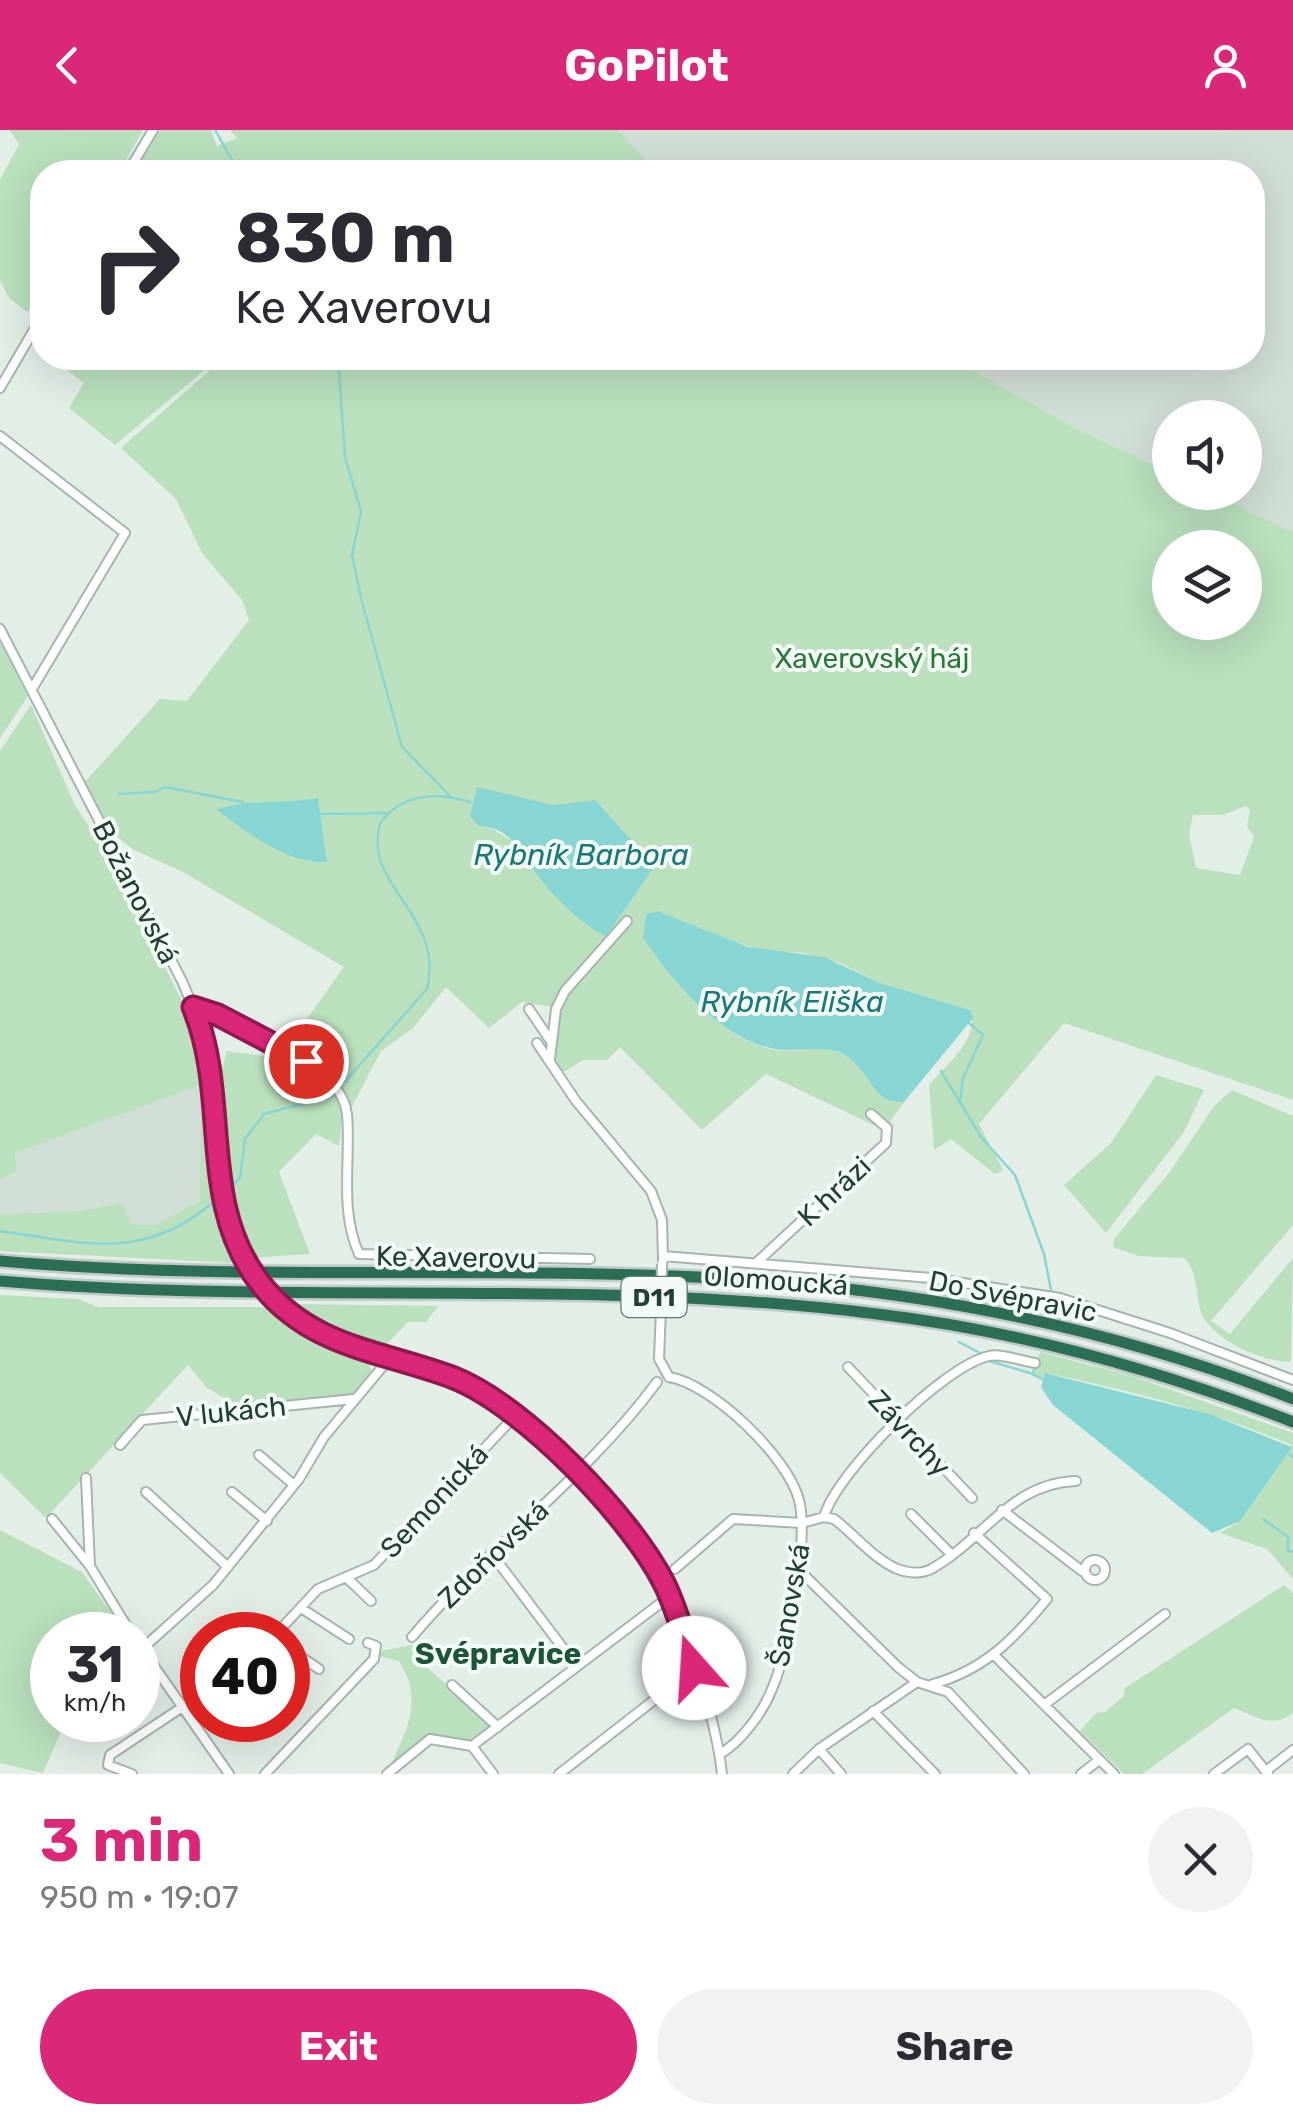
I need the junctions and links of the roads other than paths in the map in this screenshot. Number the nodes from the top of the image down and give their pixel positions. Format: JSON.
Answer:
{"nodes":[{"id":1,"x":153,"y":130,"type":"edge"},
{"id":2,"x":135,"y":160,"type":"edge"},
{"id":3,"x":30,"y":337,"type":"edge"},
{"id":4,"x":0,"y":388,"type":"edge"},
{"id":5,"x":0,"y":436,"type":"edge"},
{"id":6,"x":0,"y":629,"type":"edge"},
{"id":7,"x":32,"y":689,"type":"junction"},
{"id":8,"x":627,"y":921,"type":"dead end"},
{"id":9,"x":193,"y":1007,"type":"junction"},
{"id":10,"x":529,"y":1009,"type":"dead end"},
{"id":11,"x":537,"y":1043,"type":"dead end"},
{"id":12,"x":553,"y":1048,"type":"junction"},
{"id":13,"x":550,"y":1059,"type":"junction"},
{"id":14,"x":872,"y":1114,"type":"dead end"},
{"id":15,"x":590,"y":1259,"type":"dead end"},
{"id":16,"x":0,"y":1260,"type":"edge"},
{"id":17,"x":663,"y":1260,"type":"junction"},
{"id":18,"x":755,"y":1264,"type":"junction"},
{"id":19,"x":0,"y":1282,"type":"edge"},
{"id":20,"x":389,"y":1359,"type":"junction"},
{"id":21,"x":1035,"y":1363,"type":"dead end"},
{"id":22,"x":848,"y":1367,"type":"dead end"},
{"id":23,"x":661,"y":1368,"type":"junction"},
{"id":24,"x":669,"y":1378,"type":"junction"},
{"id":25,"x":1293,"y":1380,"type":"edge"},
{"id":26,"x":657,"y":1382,"type":"junction"},
{"id":27,"x":354,"y":1399,"type":"junction"},
{"id":28,"x":1293,"y":1399,"type":"edge"},
{"id":29,"x":516,"y":1415,"type":"junction"},
{"id":30,"x":897,"y":1418,"type":"junction"},
{"id":31,"x":1293,"y":1422,"type":"edge"},
{"id":32,"x":120,"y":1445,"type":"dead end"},
{"id":33,"x":259,"y":1455,"type":"dead end"},
{"id":34,"x":577,"y":1474,"type":"junction"},
{"id":35,"x":86,"y":1478,"type":"dead end"},
{"id":36,"x":1076,"y":1480,"type":"dead end"},
{"id":37,"x":294,"y":1485,"type":"junction"},
{"id":38,"x":146,"y":1492,"type":"dead end"},
{"id":39,"x":232,"y":1492,"type":"dead end"},
{"id":40,"x":972,"y":1498,"type":"dead end"},
{"id":41,"x":1002,"y":1510,"type":"junction"},
{"id":42,"x":911,"y":1514,"type":"dead end"},
{"id":43,"x":824,"y":1518,"type":"junction"},
{"id":44,"x":52,"y":1519,"type":"dead end"},
{"id":45,"x":267,"y":1521,"type":"junction"},
{"id":46,"x":802,"y":1523,"type":"junction"},
{"id":47,"x":974,"y":1533,"type":"junction"},
{"id":48,"x":492,"y":1552,"type":"junction"},
{"id":49,"x":950,"y":1553,"type":"junction"},
{"id":50,"x":90,"y":1566,"type":"junction"},
{"id":51,"x":228,"y":1567,"type":"junction"},
{"id":52,"x":675,"y":1569,"type":"dead end"},
{"id":53,"x":798,"y":1569,"type":"junction"},
{"id":54,"x":1082,"y":1571,"type":"dead end"},
{"id":55,"x":346,"y":1576,"type":"junction"},
{"id":56,"x":670,"y":1596,"type":"junction"},
{"id":57,"x":371,"y":1601,"type":"dead end"},
{"id":58,"x":301,"y":1608,"type":"junction"},
{"id":59,"x":118,"y":1612,"type":"edge"},
{"id":60,"x":297,"y":1612,"type":"edge"},
{"id":61,"x":1166,"y":1614,"type":"dead end"},
{"id":62,"x":160,"y":1628,"type":"edge"},
{"id":63,"x":412,"y":1637,"type":"dead end"},
{"id":64,"x":349,"y":1639,"type":"dead end"},
{"id":65,"x":368,"y":1643,"type":"dead end"},
{"id":66,"x":995,"y":1656,"type":"junction"},
{"id":67,"x":310,"y":1663,"type":"edge"},
{"id":68,"x":575,"y":1664,"type":"junction"},
{"id":69,"x":694,"y":1668,"type":"junction"},
{"id":70,"x":319,"y":1669,"type":"dead end"},
{"id":71,"x":160,"y":1675,"type":"edge"},
{"id":72,"x":917,"y":1682,"type":"junction"},
{"id":73,"x":933,"y":1684,"type":"junction"},
{"id":74,"x":452,"y":1685,"type":"dead end"},
{"id":75,"x":1044,"y":1704,"type":"junction"},
{"id":76,"x":180,"y":1705,"type":"edge"},
{"id":77,"x":180,"y":1711,"type":"edge"},
{"id":78,"x":873,"y":1711,"type":"junction"},
{"id":79,"x":498,"y":1727,"type":"junction"},
{"id":80,"x":206,"y":1742,"type":"edge"},
{"id":81,"x":472,"y":1746,"type":"junction"},
{"id":82,"x":819,"y":1749,"type":"junction"},
{"id":83,"x":1293,"y":1750,"type":"edge"},
{"id":84,"x":720,"y":1754,"type":"junction"},
{"id":85,"x":1099,"y":1760,"type":"junction"},
{"id":86,"x":1267,"y":1772,"type":"edge"},
{"id":87,"x":132,"y":1774,"type":"edge"},
{"id":88,"x":228,"y":1774,"type":"edge"},
{"id":89,"x":266,"y":1774,"type":"edge"},
{"id":90,"x":387,"y":1774,"type":"edge"},
{"id":91,"x":492,"y":1774,"type":"edge"},
{"id":92,"x":559,"y":1774,"type":"edge"},
{"id":93,"x":722,"y":1774,"type":"edge"},
{"id":94,"x":793,"y":1774,"type":"edge"},
{"id":95,"x":841,"y":1774,"type":"edge"},
{"id":96,"x":936,"y":1774,"type":"edge"},
{"id":97,"x":1024,"y":1774,"type":"edge"},
{"id":98,"x":1081,"y":1774,"type":"edge"},
{"id":99,"x":1114,"y":1774,"type":"edge"},
{"id":100,"x":1214,"y":1774,"type":"edge"}],
"edges":[{"from":1,"to":2,"type":"street"},
{"from":3,"to":4,"type":"street"},
{"from":5,"to":7,"type":"street"},
{"from":6,"to":7,"type":"street","name":"Božanovská"},
{"from":7,"to":9,"type":"street","name":"Božanovská"},
{"from":8,"to":12,"type":"street"},
{"from":9,"to":15,"type":"street","name":"Ke Xaverovu"},
{"from":9,"to":20,"type":"street","name":"Božanovská","bridge":true},
{"from":10,"to":12,"type":"street"},
{"from":11,"to":13,"type":"street"},
{"from":12,"to":13,"type":"street"},
{"from":13,"to":17,"type":"street"},
{"from":14,"to":18,"type":"street","name":"K hrázi"},
{"from":16,"to":28,"type":"highway","name":"Olomoucká","number":"D11"},
{"from":17,"to":18,"type":"street","name":"Do Svépravic"},
{"from":17,"to":23,"type":"street","bridge":true},
{"from":18,"to":25,"type":"street","name":"Do Svépravic"},
{"from":19,"to":31,"type":"highway","name":"Olomoucká","number":"D11"},
{"from":20,"to":27,"type":"street"},
{"from":20,"to":29,"type":"street","name":"Božanovská"},
{"from":21,"to":30,"type":"street"},
{"from":22,"to":30,"type":"street","name":"Závrchy"},
{"from":23,"to":24,"type":"street"},
{"from":23,"to":26,"type":"street"},
{"from":24,"to":26,"type":"street"},
{"from":24,"to":46,"type":"street","name":"Šanovská"},
{"from":26,"to":34,"type":"street","name":"Zdoňovská"},
{"from":27,"to":32,"type":"street","name":"V lukách"},
{"from":27,"to":37,"type":"street"},
{"from":29,"to":34,"type":"street","name":"Božanovská"},
{"from":29,"to":55,"type":"street","name":"Semonická"},
{"from":30,"to":40,"type":"street","name":"Závrchy"},
{"from":30,"to":43,"type":"street"},
{"from":33,"to":37,"type":"street"},
{"from":34,"to":48,"type":"street","name":"Zdoňovská"},
{"from":34,"to":56,"type":"street","name":"Božanovská"},
{"from":35,"to":50,"type":"street"},
{"from":36,"to":41,"type":"street"},
{"from":37,"to":45,"type":"street"},
{"from":38,"to":51,"type":"street"},
{"from":39,"to":45,"type":"street"},
{"from":41,"to":47,"type":"street"},
{"from":41,"to":54,"type":"street"},
{"from":42,"to":49,"type":"street"},
{"from":43,"to":46,"type":"street"},
{"from":43,"to":49,"type":"street"},
{"from":44,"to":50,"type":"street"},
{"from":45,"to":51,"type":"street"},
{"from":46,"to":52,"type":"street"},
{"from":46,"to":53,"type":"street","name":"Šanovská"},
{"from":47,"to":49,"type":"street"},
{"from":47,"to":66,"type":"street"},
{"from":48,"to":63,"type":"street","name":"Zdoňovská"},
{"from":48,"to":68,"type":"street"},
{"from":50,"to":59,"type":"street"},
{"from":51,"to":62,"type":"street"},
{"from":53,"to":72,"type":"street"},
{"from":53,"to":84,"type":"street","name":"Šanovská"},
{"from":55,"to":57,"type":"street"},
{"from":55,"to":58,"type":"street","name":"Semonická"},
{"from":56,"to":68,"type":"street"},
{"from":56,"to":69,"type":"street","name":"Božanovská"},
{"from":58,"to":60,"type":"street","name":"Semonická"},
{"from":58,"to":64,"type":"street"},
{"from":61,"to":75,"type":"street"},
{"from":65,"to":89,"type":"street"},
{"from":66,"to":73,"type":"street"},
{"from":66,"to":75,"type":"street"},
{"from":67,"to":70,"type":"street"},
{"from":68,"to":79,"type":"street"},
{"from":69,"to":84,"type":"street","name":"Božanovská"},
{"from":69,"to":92,"type":"street"},
{"from":71,"to":76,"type":"street"},
{"from":72,"to":73,"type":"street"},
{"from":72,"to":78,"type":"street"},
{"from":73,"to":97,"type":"street"},
{"from":74,"to":79,"type":"street"},
{"from":75,"to":85,"type":"street"},
{"from":77,"to":87,"type":"street"},
{"from":78,"to":82,"type":"street"},
{"from":78,"to":96,"type":"street"},
{"from":79,"to":81,"type":"street"},
{"from":80,"to":88,"type":"street"},
{"from":81,"to":90,"type":"street"},
{"from":81,"to":91,"type":"street"},
{"from":82,"to":94,"type":"street"},
{"from":82,"to":95,"type":"street"},
{"from":83,"to":86,"type":"street"},
{"from":84,"to":93,"type":"street","name":"Božanovská"},
{"from":85,"to":98,"type":"street"},
{"from":85,"to":99,"type":"street"},
{"from":86,"to":100,"type":"street"}]}
